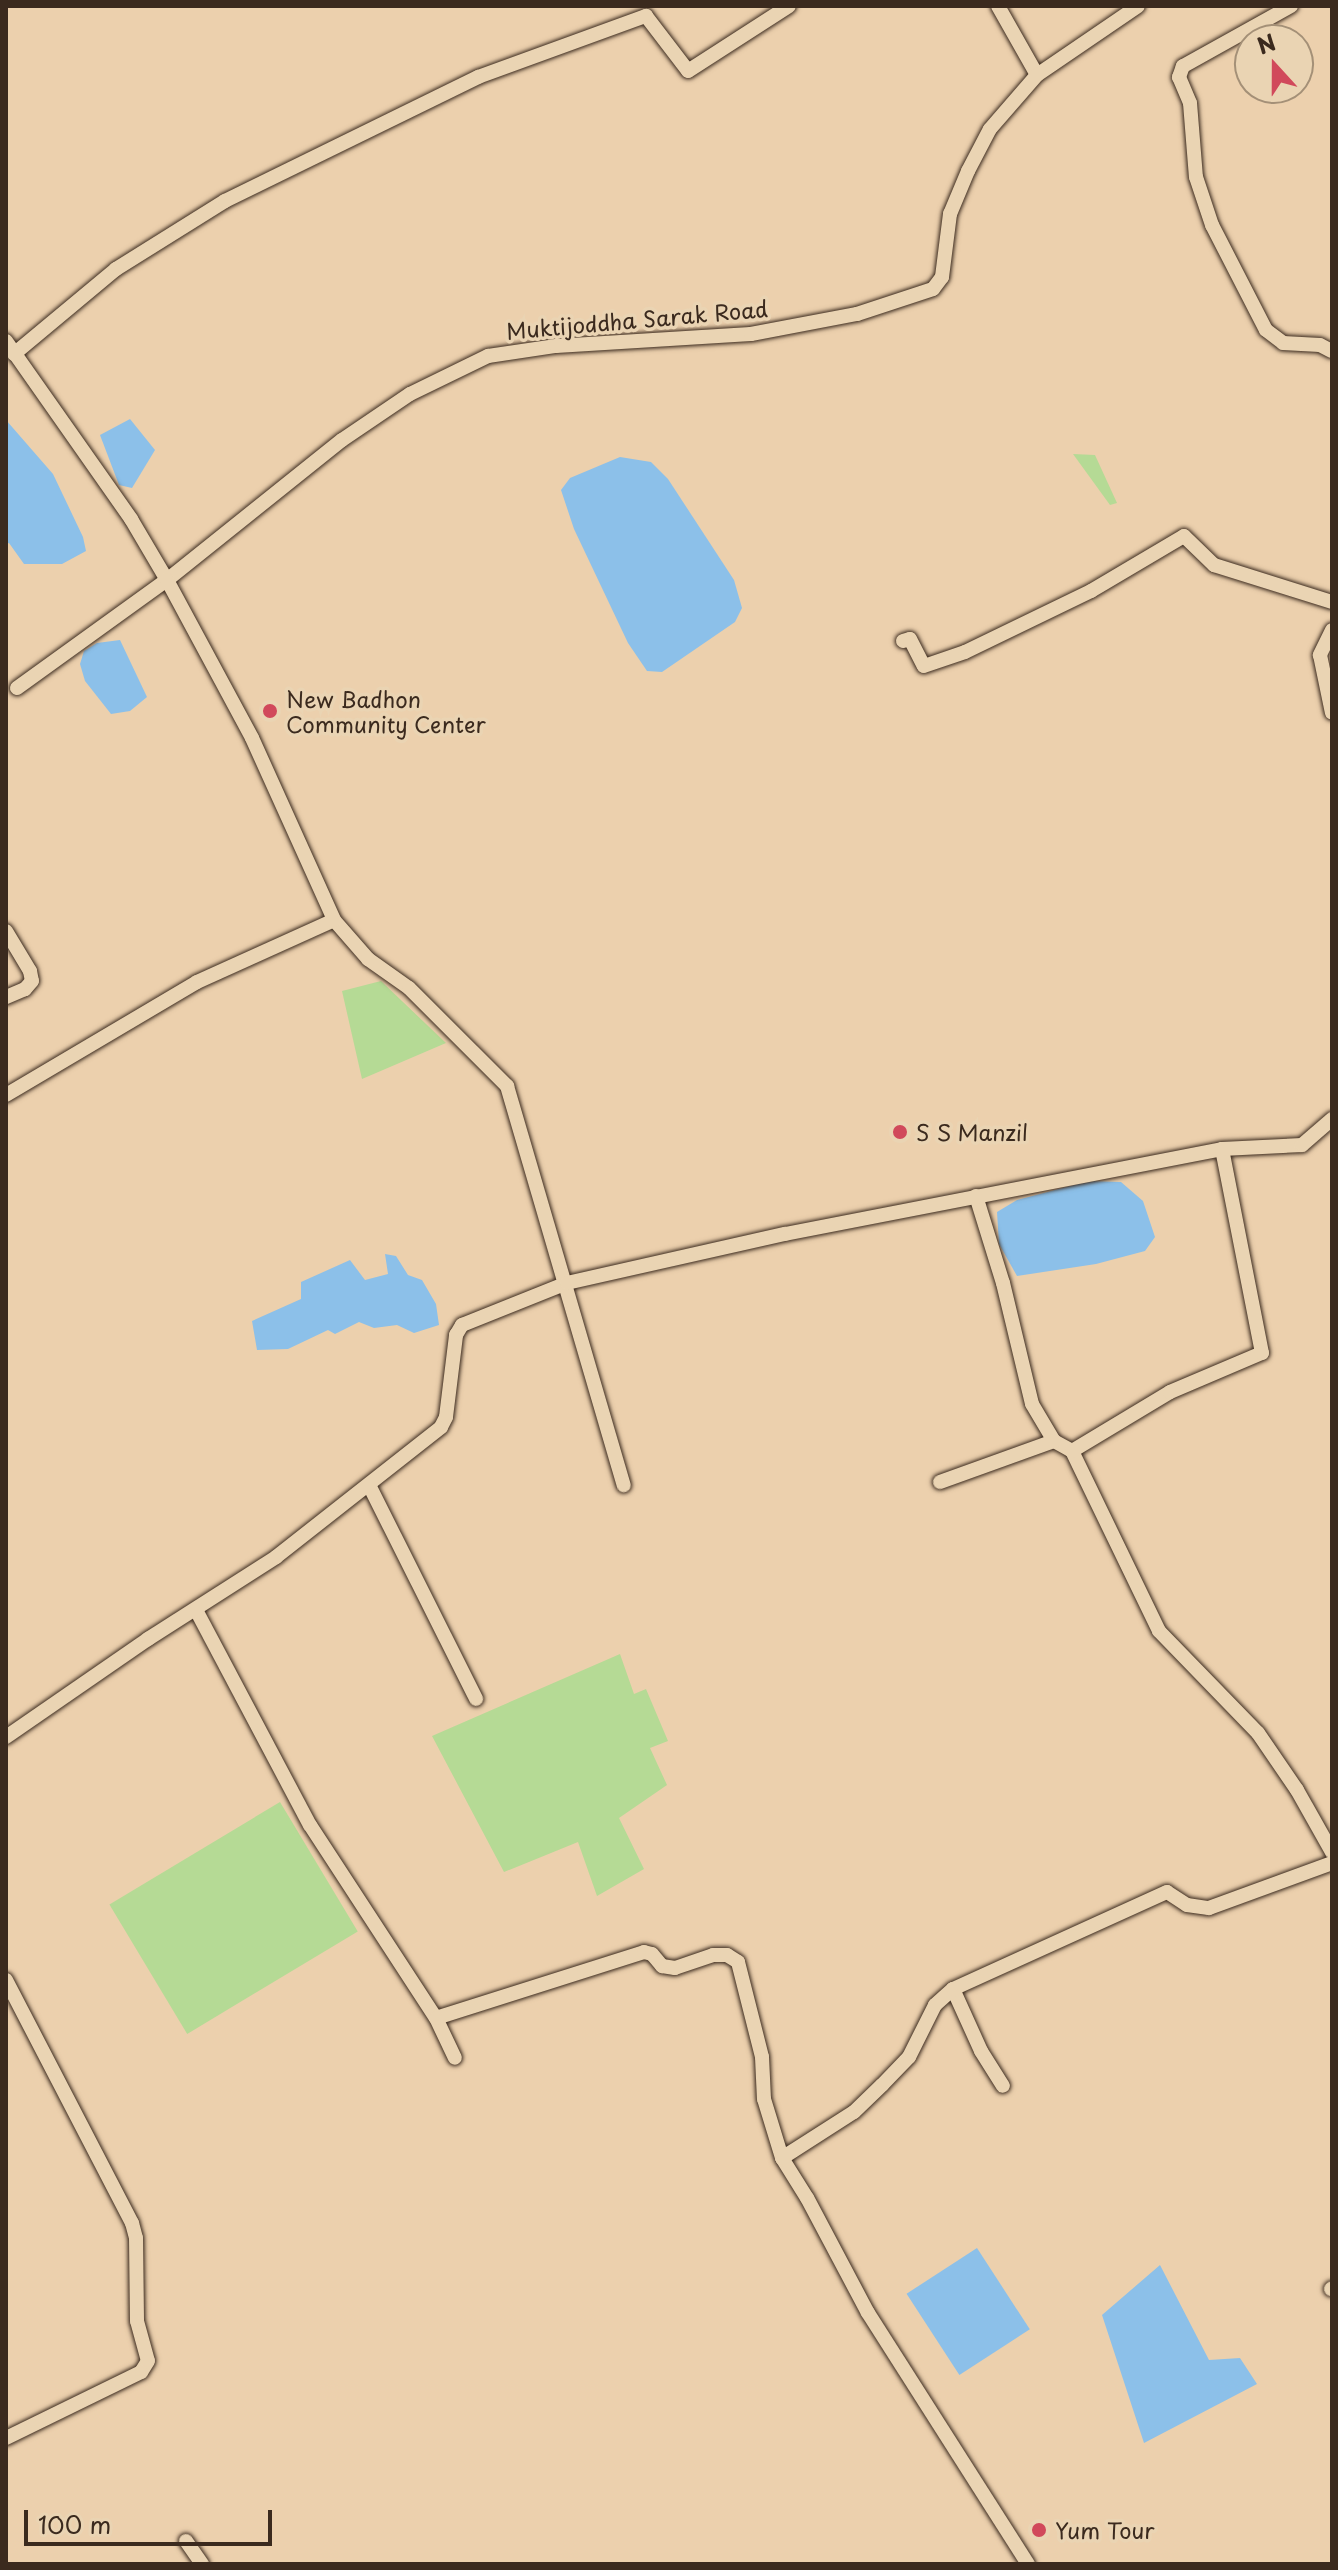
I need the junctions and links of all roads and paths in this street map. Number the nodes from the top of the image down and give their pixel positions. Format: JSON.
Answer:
{"nodes":[{"id":1,"x":789,"y":6,"type":"edge"},
{"id":2,"x":998,"y":6,"type":"edge"},
{"id":3,"x":1138,"y":6,"type":"edge"},
{"id":4,"x":1291,"y":6,"type":"edge"},
{"id":5,"x":1037,"y":75,"type":"junction"},
{"id":6,"x":10,"y":347,"type":"edge"},
{"id":7,"x":1332,"y":351,"type":"edge"},
{"id":8,"x":167,"y":580,"type":"junction"},
{"id":9,"x":1332,"y":602,"type":"edge"},
{"id":10,"x":1332,"y":630,"type":"edge"},
{"id":11,"x":903,"y":641,"type":"dead end"},
{"id":12,"x":17,"y":688,"type":"dead end"},
{"id":13,"x":1332,"y":713,"type":"edge"},
{"id":14,"x":334,"y":920,"type":"junction"},
{"id":15,"x":6,"y":931,"type":"edge"},
{"id":16,"x":6,"y":997,"type":"edge"},
{"id":17,"x":6,"y":1095,"type":"edge"},
{"id":18,"x":1332,"y":1119,"type":"edge"},
{"id":19,"x":1222,"y":1149,"type":"junction"},
{"id":20,"x":976,"y":1196,"type":"junction"},
{"id":21,"x":567,"y":1283,"type":"junction"},
{"id":22,"x":1054,"y":1441,"type":"junction"},
{"id":23,"x":1072,"y":1451,"type":"junction"},
{"id":24,"x":940,"y":1482,"type":"dead end"},
{"id":25,"x":624,"y":1485,"type":"dead end"},
{"id":26,"x":370,"y":1487,"type":"junction"},
{"id":27,"x":196,"y":1610,"type":"junction"},
{"id":28,"x":476,"y":1699,"type":"dead end"},
{"id":29,"x":6,"y":1737,"type":"edge"},
{"id":30,"x":1332,"y":1852,"type":"edge"},
{"id":31,"x":1332,"y":1863,"type":"edge"},
{"id":32,"x":6,"y":1980,"type":"edge"},
{"id":33,"x":953,"y":1989,"type":"junction"},
{"id":34,"x":436,"y":2018,"type":"junction"},
{"id":35,"x":455,"y":2058,"type":"dead end"},
{"id":36,"x":1003,"y":2086,"type":"dead end"},
{"id":37,"x":782,"y":2158,"type":"junction"},
{"id":38,"x":6,"y":2438,"type":"edge"},
{"id":39,"x":186,"y":2541,"type":"dead end"},
{"id":40,"x":202,"y":2564,"type":"edge"},
{"id":41,"x":1028,"y":2564,"type":"edge"}],
"edges":[{"from":1,"to":6,"type":"street"},
{"from":2,"to":5,"type":"street"},
{"from":3,"to":5,"type":"street"},
{"from":4,"to":7,"type":"street"},
{"from":5,"to":8,"type":"street","name":"Muktijoddha Sarak Road"},
{"from":6,"to":8,"type":"street"},
{"from":8,"to":12,"type":"street"},
{"from":8,"to":14,"type":"street"},
{"from":9,"to":11,"type":"street"},
{"from":10,"to":13,"type":"street"},
{"from":14,"to":17,"type":"street"},
{"from":14,"to":21,"type":"street"},
{"from":15,"to":16,"type":"street"},
{"from":18,"to":19,"type":"street"},
{"from":19,"to":20,"type":"street"},
{"from":19,"to":23,"type":"street"},
{"from":20,"to":21,"type":"street"},
{"from":20,"to":22,"type":"street"},
{"from":21,"to":25,"type":"street"},
{"from":21,"to":26,"type":"street"},
{"from":22,"to":23,"type":"street"},
{"from":22,"to":24,"type":"street"},
{"from":23,"to":30,"type":"street"},
{"from":26,"to":27,"type":"street"},
{"from":26,"to":28,"type":"street"},
{"from":27,"to":29,"type":"street"},
{"from":27,"to":34,"type":"street"},
{"from":31,"to":33,"type":"street"},
{"from":32,"to":38,"type":"street"},
{"from":33,"to":36,"type":"street"},
{"from":33,"to":37,"type":"street"},
{"from":34,"to":35,"type":"street"},
{"from":34,"to":37,"type":"street"},
{"from":37,"to":41,"type":"street"},
{"from":39,"to":40,"type":"street"}]}
